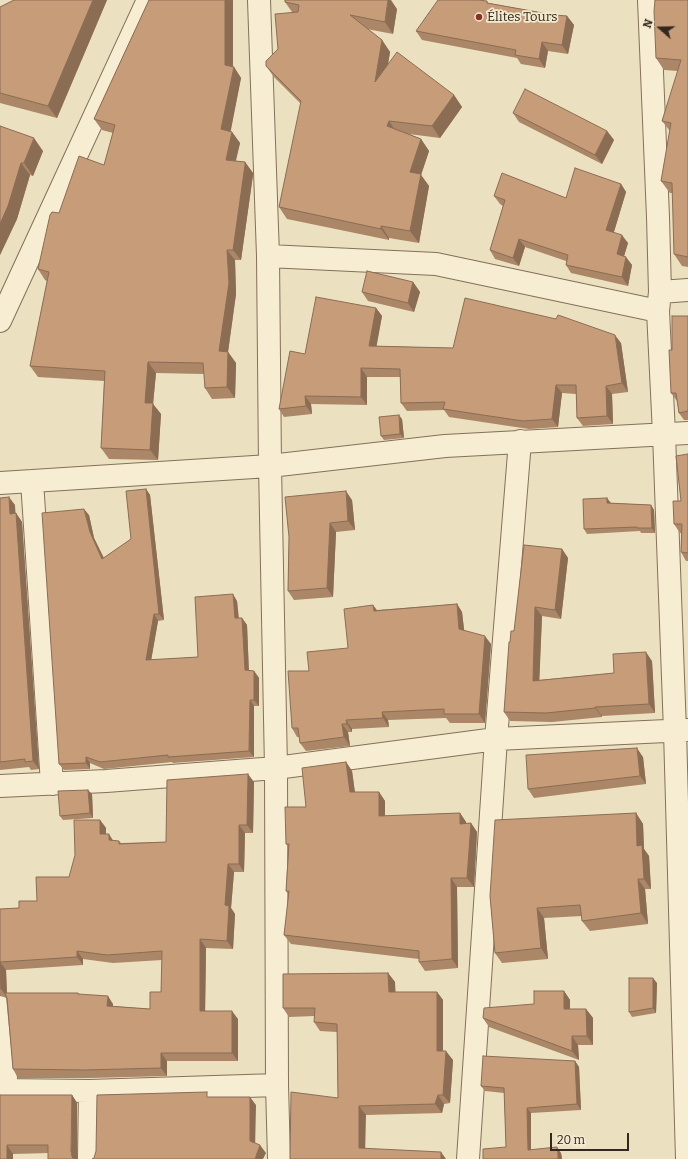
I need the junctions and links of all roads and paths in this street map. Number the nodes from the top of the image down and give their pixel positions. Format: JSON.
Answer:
{"nodes":[{"id":1,"x":148,"y":0,"type":"edge"},
{"id":2,"x":259,"y":0,"type":"edge"},
{"id":3,"x":649,"y":0,"type":"edge"},
{"id":4,"x":268,"y":256,"type":"junction"},
{"id":5,"x":688,"y":290,"type":"edge"},
{"id":6,"x":659,"y":302,"type":"junction"},
{"id":7,"x":1,"y":316,"type":"edge"},
{"id":8,"x":688,"y":433,"type":"edge"},
{"id":9,"x":664,"y":434,"type":"junction"},
{"id":10,"x":520,"y":441,"type":"junction"},
{"id":11,"x":270,"y":466,"type":"junction"},
{"id":12,"x":32,"y":482,"type":"junction"},
{"id":13,"x":0,"y":483,"type":"edge"},
{"id":14,"x":681,"y":730,"type":"edge"},
{"id":15,"x":496,"y":739,"type":"junction"},
{"id":16,"x":276,"y":768,"type":"junction"},
{"id":17,"x":52,"y":784,"type":"junction"},
{"id":18,"x":0,"y":786,"type":"edge"},
{"id":19,"x":685,"y":957,"type":"edge"},
{"id":20,"x":0,"y":1007,"type":"edge"},
{"id":21,"x":277,"y":1085,"type":"junction"},
{"id":22,"x":4,"y":1090,"type":"edge"},
{"id":23,"x":90,"y":1091,"type":"junction"},
{"id":24,"x":687,"y":1152,"type":"edge"},
{"id":25,"x":89,"y":1159,"type":"edge"},
{"id":26,"x":279,"y":1159,"type":"edge"},
{"id":27,"x":468,"y":1159,"type":"edge"}],
"edges":[{"from":1,"to":7,"type":"street"},
{"from":2,"to":4,"type":"street"},
{"from":3,"to":6,"type":"street"},
{"from":4,"to":6,"type":"street"},
{"from":4,"to":11,"type":"street"},
{"from":5,"to":6,"type":"street"},
{"from":6,"to":9,"type":"street"},
{"from":8,"to":9,"type":"street"},
{"from":9,"to":10,"type":"street"},
{"from":9,"to":14,"type":"street"},
{"from":10,"to":11,"type":"street"},
{"from":10,"to":15,"type":"street"},
{"from":11,"to":12,"type":"street"},
{"from":11,"to":16,"type":"street"},
{"from":12,"to":13,"type":"street"},
{"from":12,"to":17,"type":"street"},
{"from":14,"to":15,"type":"street"},
{"from":14,"to":19,"type":"street"},
{"from":15,"to":16,"type":"street"},
{"from":15,"to":27,"type":"street"},
{"from":16,"to":17,"type":"street"},
{"from":16,"to":21,"type":"street"},
{"from":17,"to":18,"type":"street"},
{"from":19,"to":24,"type":"street"},
{"from":20,"to":22,"type":"street"},
{"from":21,"to":23,"type":"street"},
{"from":21,"to":26,"type":"street"},
{"from":22,"to":23,"type":"street"},
{"from":23,"to":25,"type":"street"}]}
